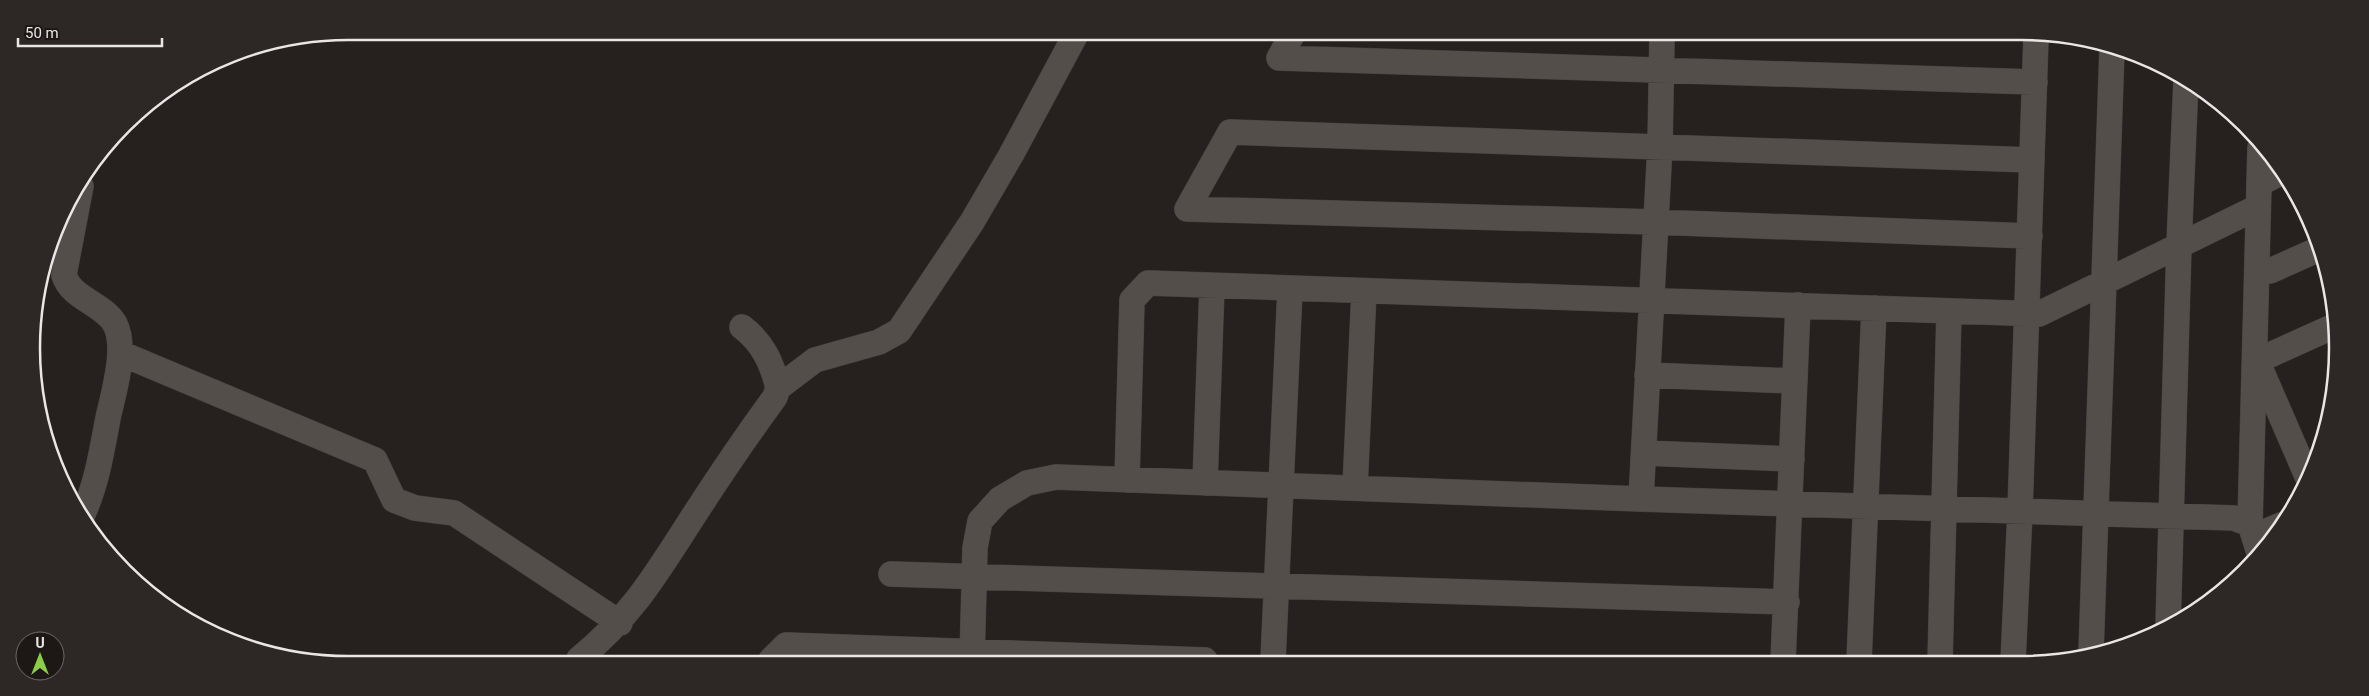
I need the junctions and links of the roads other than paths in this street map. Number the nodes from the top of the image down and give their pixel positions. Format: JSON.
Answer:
{"nodes":[{"id":1,"x":1073,"y":40,"type":"edge"},
{"id":2,"x":1289,"y":40,"type":"edge"},
{"id":3,"x":1662,"y":40,"type":"edge"},
{"id":4,"x":2036,"y":41,"type":"edge"},
{"id":5,"x":2112,"y":53,"type":"edge"},
{"id":6,"x":1661,"y":70,"type":"junction"},
{"id":7,"x":2035,"y":82,"type":"junction"},
{"id":8,"x":2186,"y":88,"type":"edge"},
{"id":9,"x":1660,"y":146,"type":"junction"},
{"id":10,"x":2260,"y":154,"type":"edge"},
{"id":11,"x":2032,"y":160,"type":"junction"},
{"id":12,"x":2277,"y":177,"type":"edge"},
{"id":13,"x":2258,"y":195,"type":"junction"},
{"id":14,"x":80,"y":197,"type":"edge"},
{"id":15,"x":1655,"y":222,"type":"junction"},
{"id":16,"x":2030,"y":236,"type":"junction"},
{"id":17,"x":2179,"y":245,"type":"junction"},
{"id":18,"x":2314,"y":251,"type":"edge"},
{"id":19,"x":2257,"y":271,"type":"junction"},
{"id":20,"x":56,"y":278,"type":"edge"},
{"id":21,"x":2102,"y":283,"type":"junction"},
{"id":22,"x":1212,"y":286,"type":"junction"},
{"id":23,"x":1290,"y":289,"type":"junction"},
{"id":24,"x":1364,"y":291,"type":"junction"},
{"id":25,"x":1650,"y":300,"type":"junction"},
{"id":26,"x":1798,"y":305,"type":"junction"},
{"id":27,"x":1874,"y":308,"type":"junction"},
{"id":28,"x":1949,"y":311,"type":"junction"},
{"id":29,"x":2027,"y":314,"type":"junction"},
{"id":30,"x":742,"y":327,"type":"dead end"},
{"id":31,"x":2328,"y":334,"type":"edge"},
{"id":32,"x":120,"y":353,"type":"junction"},
{"id":33,"x":2255,"y":356,"type":"junction"},
{"id":34,"x":1647,"y":375,"type":"junction"},
{"id":35,"x":1795,"y":381,"type":"junction"},
{"id":36,"x":778,"y":388,"type":"junction"},
{"id":37,"x":1644,"y":453,"type":"junction"},
{"id":38,"x":1792,"y":459,"type":"junction"},
{"id":39,"x":2304,"y":470,"type":"edge"},
{"id":40,"x":1127,"y":480,"type":"junction"},
{"id":41,"x":1205,"y":483,"type":"junction"},
{"id":42,"x":1281,"y":486,"type":"junction"},
{"id":43,"x":1355,"y":488,"type":"junction"},
{"id":44,"x":1641,"y":499,"type":"junction"},
{"id":45,"x":1790,"y":504,"type":"junction"},
{"id":46,"x":1866,"y":506,"type":"junction"},
{"id":47,"x":1944,"y":508,"type":"junction"},
{"id":48,"x":85,"y":509,"type":"edge"},
{"id":49,"x":2020,"y":511,"type":"junction"},
{"id":50,"x":2095,"y":513,"type":"junction"},
{"id":51,"x":2172,"y":516,"type":"junction"},
{"id":52,"x":2267,"y":532,"type":"edge"},
{"id":53,"x":2255,"y":538,"type":"edge"},
{"id":54,"x":891,"y":574,"type":"dead end"},
{"id":55,"x":974,"y":575,"type":"junction"},
{"id":56,"x":1276,"y":587,"type":"junction"},
{"id":57,"x":1787,"y":602,"type":"junction"},
{"id":58,"x":2168,"y":618,"type":"edge"},
{"id":59,"x":620,"y":622,"type":"junction"},
{"id":60,"x":2091,"y":648,"type":"edge"},
{"id":61,"x":582,"y":656,"type":"edge"},
{"id":62,"x":775,"y":656,"type":"edge"},
{"id":63,"x":972,"y":656,"type":"edge"},
{"id":64,"x":1272,"y":656,"type":"edge"},
{"id":65,"x":1783,"y":656,"type":"edge"},
{"id":66,"x":1859,"y":656,"type":"edge"},
{"id":67,"x":1940,"y":656,"type":"edge"},
{"id":68,"x":2012,"y":656,"type":"edge"}],
"edges":[{"from":1,"to":36,"type":"street"},
{"from":2,"to":6,"type":"street"},
{"from":3,"to":6,"type":"street"},
{"from":4,"to":7,"type":"street"},
{"from":5,"to":21,"type":"street"},
{"from":6,"to":7,"type":"street"},
{"from":6,"to":9,"type":"street"},
{"from":7,"to":11,"type":"street"},
{"from":8,"to":17,"type":"street"},
{"from":9,"to":11,"type":"street"},
{"from":9,"to":15,"type":"street"},
{"from":9,"to":15,"type":"street"},
{"from":10,"to":13,"type":"street"},
{"from":11,"to":16,"type":"street"},
{"from":12,"to":13,"type":"street"},
{"from":13,"to":17,"type":"street"},
{"from":13,"to":19,"type":"street"},
{"from":14,"to":20,"type":"street"},
{"from":15,"to":16,"type":"street"},
{"from":15,"to":25,"type":"street"},
{"from":16,"to":29,"type":"street"},
{"from":17,"to":21,"type":"street"},
{"from":17,"to":51,"type":"street"},
{"from":18,"to":19,"type":"street"},
{"from":19,"to":33,"type":"street"},
{"from":20,"to":32,"type":"street"},
{"from":21,"to":29,"type":"street"},
{"from":21,"to":50,"type":"street"},
{"from":22,"to":23,"type":"street"},
{"from":22,"to":40,"type":"street"},
{"from":22,"to":41,"type":"street"},
{"from":23,"to":24,"type":"street"},
{"from":23,"to":42,"type":"street"},
{"from":24,"to":25,"type":"street"},
{"from":24,"to":43,"type":"street"},
{"from":25,"to":26,"type":"street"},
{"from":25,"to":34,"type":"street"},
{"from":26,"to":27,"type":"street"},
{"from":26,"to":35,"type":"street"},
{"from":27,"to":28,"type":"street"},
{"from":27,"to":46,"type":"street"},
{"from":28,"to":29,"type":"street"},
{"from":28,"to":47,"type":"street"},
{"from":29,"to":49,"type":"street"},
{"from":30,"to":36,"type":"street"},
{"from":31,"to":33,"type":"street"},
{"from":32,"to":48,"type":"street"},
{"from":32,"to":59,"type":"street"},
{"from":33,"to":39,"type":"street"},
{"from":33,"to":53,"type":"street"},
{"from":34,"to":35,"type":"street"},
{"from":34,"to":37,"type":"street"},
{"from":35,"to":38,"type":"street"},
{"from":36,"to":59,"type":"street"},
{"from":37,"to":38,"type":"street"},
{"from":37,"to":44,"type":"street"},
{"from":38,"to":45,"type":"street"},
{"from":40,"to":41,"type":"street"},
{"from":40,"to":55,"type":"street"},
{"from":41,"to":42,"type":"street"},
{"from":42,"to":43,"type":"street"},
{"from":42,"to":56,"type":"street"},
{"from":43,"to":44,"type":"street"},
{"from":44,"to":45,"type":"street"},
{"from":45,"to":46,"type":"street"},
{"from":45,"to":57,"type":"street"},
{"from":46,"to":47,"type":"street"},
{"from":46,"to":66,"type":"street"},
{"from":47,"to":49,"type":"street"},
{"from":47,"to":67,"type":"street"},
{"from":49,"to":50,"type":"street"},
{"from":49,"to":68,"type":"street"},
{"from":50,"to":51,"type":"street"},
{"from":50,"to":60,"type":"street"},
{"from":51,"to":53,"type":"street"},
{"from":51,"to":58,"type":"street"},
{"from":52,"to":53,"type":"street"},
{"from":54,"to":55,"type":"street"},
{"from":55,"to":56,"type":"street"},
{"from":55,"to":63,"type":"street"},
{"from":56,"to":57,"type":"street"},
{"from":56,"to":64,"type":"street"},
{"from":57,"to":65,"type":"street"},
{"from":59,"to":61,"type":"street"},
{"from":62,"to":63,"type":"street"}]}
